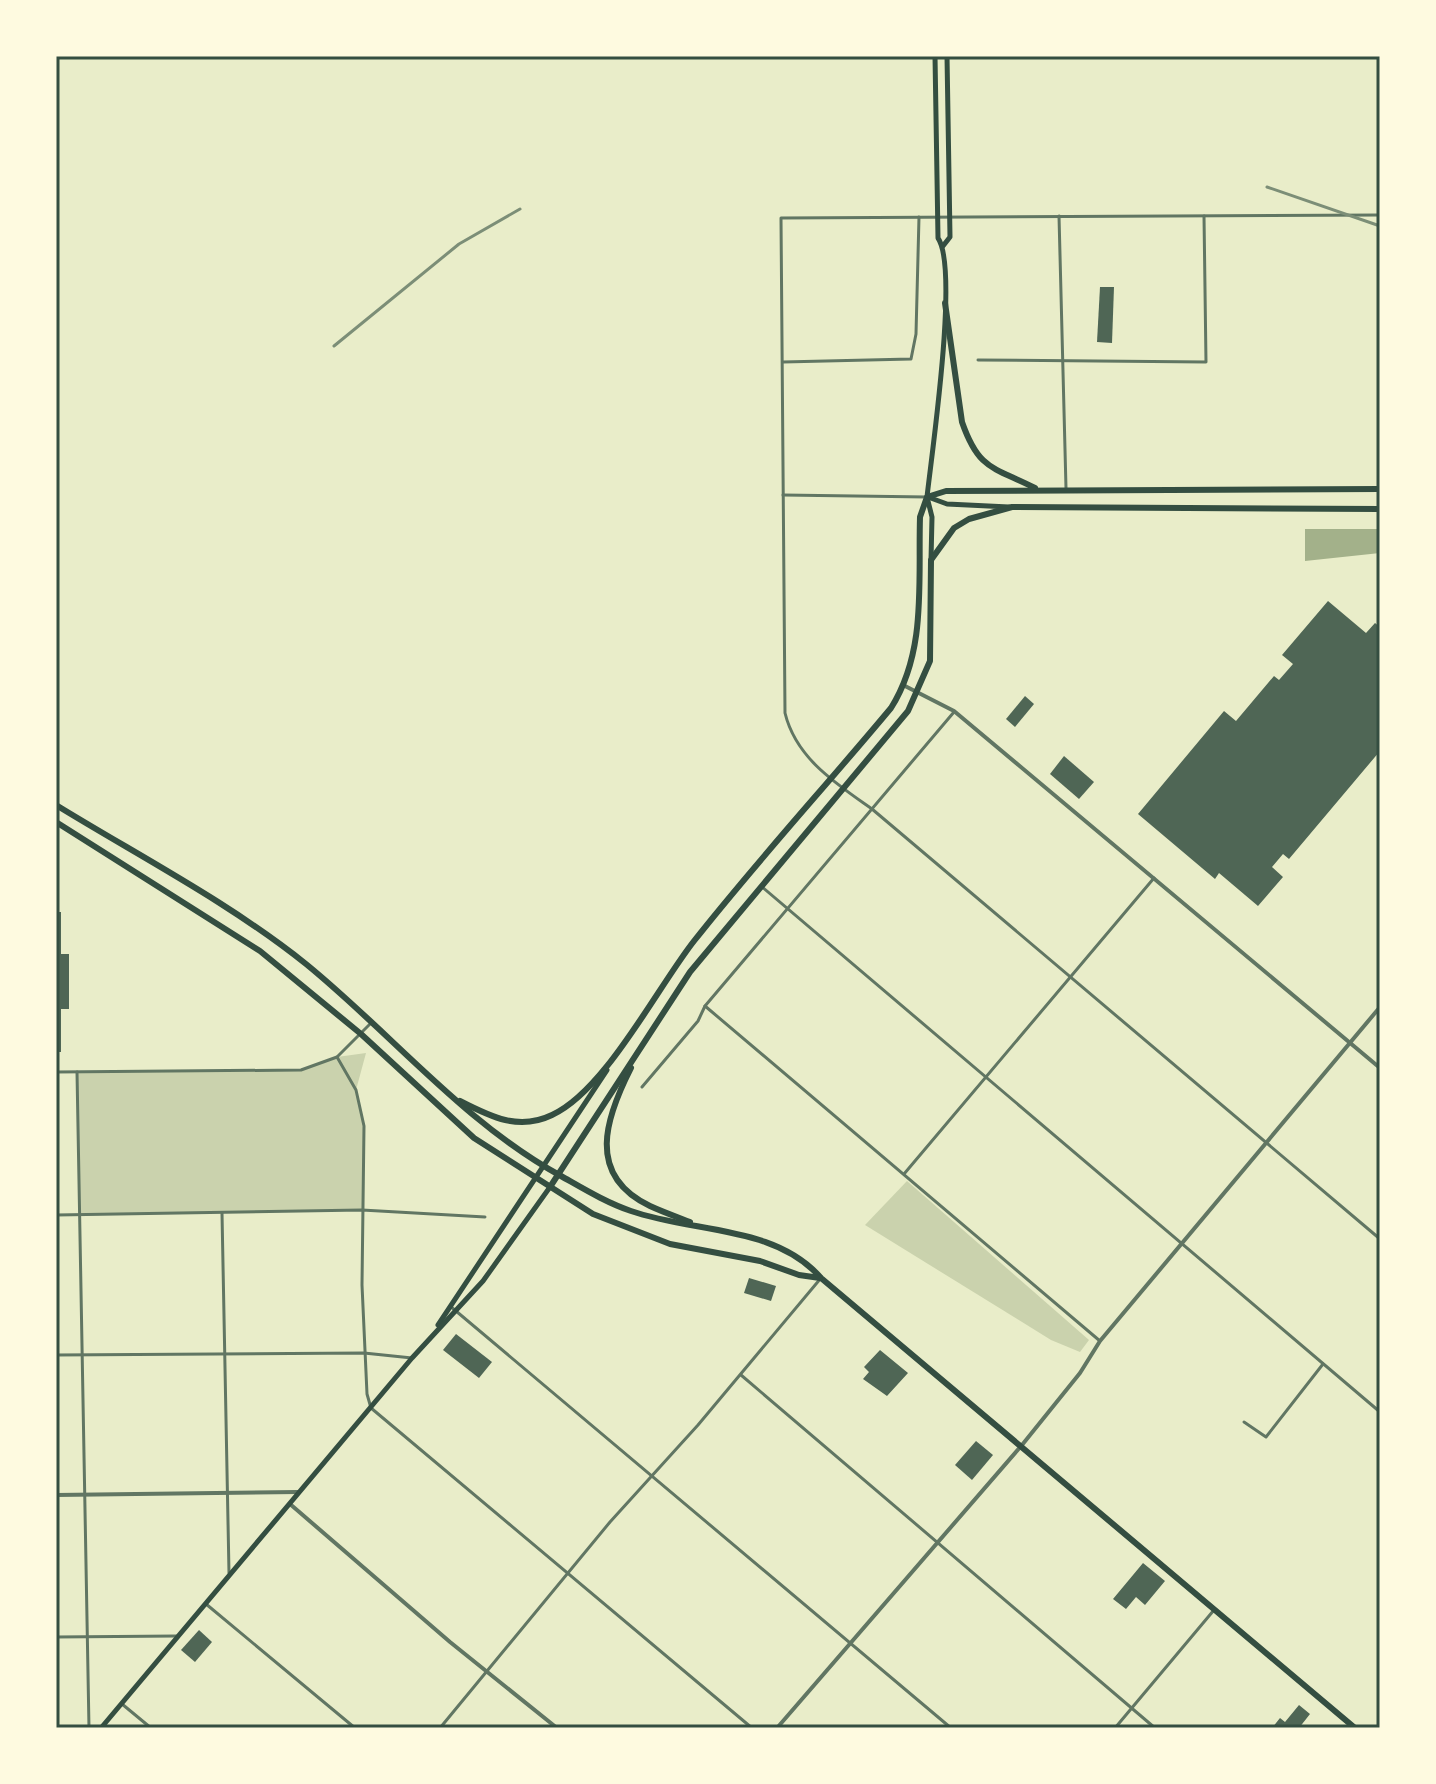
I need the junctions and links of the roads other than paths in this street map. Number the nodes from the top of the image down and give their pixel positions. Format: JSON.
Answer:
{"nodes":[{"id":1,"x":935,"y":56,"type":"edge"},
{"id":2,"x":947,"y":56,"type":"edge"},
{"id":3,"x":1380,"y":215,"type":"edge"},
{"id":4,"x":1059,"y":216,"type":"junction"},
{"id":5,"x":1204,"y":216,"type":"junction"},
{"id":6,"x":919,"y":217,"type":"junction"},
{"id":7,"x":943,"y":246,"type":"junction"},
{"id":8,"x":945,"y":303,"type":"junction"},
{"id":9,"x":978,"y":360,"type":"dead end"},
{"id":10,"x":783,"y":362,"type":"junction"},
{"id":11,"x":1064,"y":362,"type":"junction"},
{"id":12,"x":1066,"y":489,"type":"junction"},
{"id":13,"x":1380,"y":489,"type":"edge"},
{"id":14,"x":1038,"y":490,"type":"junction"},
{"id":15,"x":783,"y":495,"type":"junction"},
{"id":16,"x":927,"y":497,"type":"junction"},
{"id":17,"x":1012,"y":507,"type":"junction"},
{"id":18,"x":1380,"y":509,"type":"edge"},
{"id":19,"x":931,"y":560,"type":"junction"},
{"id":20,"x":905,"y":686,"type":"junction"},
{"id":21,"x":918,"y":691,"type":"junction"},
{"id":22,"x":954,"y":711,"type":"junction"},
{"id":23,"x":831,"y":779,"type":"junction"},
{"id":24,"x":843,"y":788,"type":"junction"},
{"id":25,"x":56,"y":805,"type":"edge"},
{"id":26,"x":872,"y":809,"type":"junction"},
{"id":27,"x":56,"y":822,"type":"edge"},
{"id":28,"x":1154,"y":878,"type":"junction"},
{"id":29,"x":761,"y":885,"type":"junction"},
{"id":30,"x":787,"y":908,"type":"junction"},
{"id":31,"x":1070,"y":975,"type":"junction"},
{"id":32,"x":705,"y":1006,"type":"junction"},
{"id":33,"x":1380,"y":1007,"type":"edge"},
{"id":34,"x":371,"y":1023,"type":"junction"},
{"id":35,"x":361,"y":1034,"type":"junction"},
{"id":36,"x":647,"y":1037,"type":"junction"},
{"id":37,"x":1350,"y":1043,"type":"junction"},
{"id":38,"x":619,"y":1051,"type":"junction"},
{"id":39,"x":337,"y":1057,"type":"junction"},
{"id":40,"x":1380,"y":1068,"type":"edge"},
{"id":41,"x":56,"y":1072,"type":"edge"},
{"id":42,"x":77,"y":1072,"type":"junction"},
{"id":43,"x":985,"y":1077,"type":"junction"},
{"id":44,"x":642,"y":1087,"type":"dead end"},
{"id":45,"x":450,"y":1096,"type":"junction"},
{"id":46,"x":1268,"y":1142,"type":"junction"},
{"id":47,"x":544,"y":1166,"type":"junction"},
{"id":48,"x":904,"y":1174,"type":"junction"},
{"id":49,"x":558,"y":1175,"type":"junction"},
{"id":50,"x":536,"y":1179,"type":"junction"},
{"id":51,"x":550,"y":1187,"type":"junction"},
{"id":52,"x":362,"y":1210,"type":"junction"},
{"id":53,"x":222,"y":1213,"type":"junction"},
{"id":54,"x":56,"y":1215,"type":"edge"},
{"id":55,"x":79,"y":1215,"type":"junction"},
{"id":56,"x":485,"y":1217,"type":"dead end"},
{"id":57,"x":701,"y":1227,"type":"junction"},
{"id":58,"x":1380,"y":1239,"type":"edge"},
{"id":59,"x":1182,"y":1244,"type":"junction"},
{"id":60,"x":821,"y":1278,"type":"junction"},
{"id":61,"x":452,"y":1309,"type":"junction"},
{"id":62,"x":1100,"y":1341,"type":"junction"},
{"id":63,"x":364,"y":1353,"type":"junction"},
{"id":64,"x":223,"y":1354,"type":"junction"},
{"id":65,"x":56,"y":1355,"type":"edge"},
{"id":66,"x":82,"y":1355,"type":"junction"},
{"id":67,"x":412,"y":1358,"type":"junction"},
{"id":68,"x":1323,"y":1364,"type":"junction"},
{"id":69,"x":741,"y":1375,"type":"junction"},
{"id":70,"x":371,"y":1408,"type":"junction"},
{"id":71,"x":1380,"y":1412,"type":"edge"},
{"id":72,"x":1244,"y":1422,"type":"dead end"},
{"id":73,"x":1022,"y":1445,"type":"junction"},
{"id":74,"x":652,"y":1476,"type":"junction"},
{"id":75,"x":300,"y":1492,"type":"junction"},
{"id":76,"x":227,"y":1493,"type":"junction"},
{"id":77,"x":84,"y":1494,"type":"junction"},
{"id":78,"x":56,"y":1495,"type":"edge"},
{"id":79,"x":290,"y":1504,"type":"junction"},
{"id":80,"x":938,"y":1545,"type":"junction"},
{"id":81,"x":570,"y":1573,"type":"junction"},
{"id":82,"x":229,"y":1576,"type":"junction"},
{"id":83,"x":206,"y":1604,"type":"junction"},
{"id":84,"x":1214,"y":1610,"type":"junction"},
{"id":85,"x":179,"y":1636,"type":"junction"},
{"id":86,"x":56,"y":1637,"type":"edge"},
{"id":87,"x":85,"y":1637,"type":"junction"},
{"id":88,"x":850,"y":1643,"type":"junction"},
{"id":89,"x":487,"y":1670,"type":"junction"},
{"id":90,"x":122,"y":1704,"type":"junction"},
{"id":91,"x":1132,"y":1708,"type":"junction"},
{"id":92,"x":89,"y":1728,"type":"edge"},
{"id":93,"x":101,"y":1728,"type":"edge"},
{"id":94,"x":151,"y":1728,"type":"edge"},
{"id":95,"x":355,"y":1728,"type":"edge"},
{"id":96,"x":440,"y":1728,"type":"edge"},
{"id":97,"x":557,"y":1728,"type":"edge"},
{"id":98,"x":752,"y":1728,"type":"edge"},
{"id":99,"x":777,"y":1728,"type":"edge"},
{"id":100,"x":951,"y":1728,"type":"edge"},
{"id":101,"x":1115,"y":1728,"type":"edge"},
{"id":102,"x":1155,"y":1728,"type":"edge"},
{"id":103,"x":1355,"y":1728,"type":"edge"}],
"edges":[{"from":1,"to":7,"type":"main road"},
{"from":2,"to":7,"type":"main road"},
{"from":3,"to":5,"type":"street"},
{"from":4,"to":5,"type":"street"},
{"from":4,"to":6,"type":"street"},
{"from":4,"to":11,"type":"street"},
{"from":5,"to":11,"type":"street"},
{"from":6,"to":10,"type":"street"},
{"from":6,"to":10,"type":"street"},
{"from":7,"to":8,"type":"main road"},
{"from":8,"to":14,"type":"main road"},
{"from":8,"to":16,"type":"main road"},
{"from":9,"to":11,"type":"street"},
{"from":10,"to":15,"type":"street"},
{"from":11,"to":12,"type":"street"},
{"from":12,"to":13,"type":"main road"},
{"from":12,"to":14,"type":"main road"},
{"from":14,"to":16,"type":"main road"},
{"from":15,"to":16,"type":"street"},
{"from":15,"to":23,"type":"street"},
{"from":16,"to":17,"type":"main road"},
{"from":16,"to":19,"type":"main road"},
{"from":16,"to":20,"type":"main road"},
{"from":17,"to":18,"type":"main road"},
{"from":17,"to":19,"type":"main road"},
{"from":19,"to":21,"type":"main road"},
{"from":20,"to":21,"type":"street"},
{"from":20,"to":23,"type":"main road"},
{"from":21,"to":22,"type":"street"},
{"from":21,"to":24,"type":"main road"},
{"from":22,"to":26,"type":"street"},
{"from":22,"to":28,"type":"street"},
{"from":23,"to":24,"type":"street"},
{"from":23,"to":38,"type":"main road"},
{"from":24,"to":26,"type":"street"},
{"from":24,"to":29,"type":"main road"},
{"from":25,"to":34,"type":"main road"},
{"from":26,"to":30,"type":"street"},
{"from":26,"to":31,"type":"street"},
{"from":27,"to":35,"type":"main road"},
{"from":28,"to":31,"type":"street"},
{"from":28,"to":37,"type":"street"},
{"from":29,"to":30,"type":"street"},
{"from":29,"to":36,"type":"main road"},
{"from":30,"to":32,"type":"street"},
{"from":30,"to":43,"type":"street"},
{"from":31,"to":43,"type":"street"},
{"from":31,"to":46,"type":"street"},
{"from":32,"to":44,"type":"street"},
{"from":32,"to":48,"type":"street"},
{"from":33,"to":37,"type":"street"},
{"from":34,"to":35,"type":"street"},
{"from":34,"to":45,"type":"main road"},
{"from":35,"to":39,"type":"street"},
{"from":35,"to":50,"type":"main road"},
{"from":36,"to":49,"type":"main road"},
{"from":36,"to":57,"type":"main road"},
{"from":37,"to":40,"type":"street"},
{"from":37,"to":46,"type":"street"},
{"from":38,"to":45,"type":"main road"},
{"from":38,"to":47,"type":"main road"},
{"from":39,"to":42,"type":"street"},
{"from":39,"to":52,"type":"street"},
{"from":41,"to":42,"type":"street"},
{"from":42,"to":55,"type":"street"},
{"from":43,"to":48,"type":"street"},
{"from":43,"to":59,"type":"street"},
{"from":45,"to":47,"type":"main road"},
{"from":46,"to":58,"type":"street"},
{"from":46,"to":59,"type":"street"},
{"from":47,"to":49,"type":"main road"},
{"from":47,"to":50,"type":"main road"},
{"from":48,"to":62,"type":"street"},
{"from":49,"to":51,"type":"main road"},
{"from":49,"to":57,"type":"main road"},
{"from":50,"to":51,"type":"main road"},
{"from":50,"to":61,"type":"main road"},
{"from":51,"to":60,"type":"main road"},
{"from":51,"to":61,"type":"main road"},
{"from":52,"to":53,"type":"street"},
{"from":52,"to":56,"type":"street"},
{"from":52,"to":63,"type":"street"},
{"from":53,"to":55,"type":"street"},
{"from":53,"to":64,"type":"street"},
{"from":54,"to":55,"type":"street"},
{"from":55,"to":66,"type":"street"},
{"from":57,"to":60,"type":"main road"},
{"from":59,"to":62,"type":"street"},
{"from":59,"to":68,"type":"street"},
{"from":60,"to":69,"type":"street"},
{"from":60,"to":73,"type":"main road"},
{"from":61,"to":67,"type":"main road"},
{"from":61,"to":74,"type":"street"},
{"from":62,"to":73,"type":"street"},
{"from":63,"to":64,"type":"street"},
{"from":63,"to":67,"type":"street"},
{"from":63,"to":70,"type":"street"},
{"from":64,"to":66,"type":"street"},
{"from":64,"to":76,"type":"street"},
{"from":65,"to":66,"type":"street"},
{"from":66,"to":77,"type":"street"},
{"from":67,"to":70,"type":"main road"},
{"from":68,"to":71,"type":"street"},
{"from":68,"to":72,"type":"street"},
{"from":69,"to":74,"type":"street"},
{"from":69,"to":80,"type":"street"},
{"from":70,"to":75,"type":"main road"},
{"from":70,"to":81,"type":"street"},
{"from":73,"to":80,"type":"street"},
{"from":73,"to":84,"type":"main road"},
{"from":74,"to":81,"type":"street"},
{"from":74,"to":88,"type":"street"},
{"from":75,"to":76,"type":"street"},
{"from":75,"to":79,"type":"main road"},
{"from":76,"to":77,"type":"street"},
{"from":76,"to":82,"type":"street"},
{"from":77,"to":78,"type":"street"},
{"from":77,"to":87,"type":"street"},
{"from":79,"to":82,"type":"main road"},
{"from":79,"to":89,"type":"street"},
{"from":80,"to":88,"type":"street"},
{"from":80,"to":91,"type":"street"},
{"from":81,"to":89,"type":"street"},
{"from":81,"to":98,"type":"street"},
{"from":82,"to":83,"type":"main road"},
{"from":83,"to":85,"type":"main road"},
{"from":83,"to":95,"type":"street"},
{"from":84,"to":91,"type":"street"},
{"from":84,"to":103,"type":"main road"},
{"from":85,"to":87,"type":"street"},
{"from":85,"to":90,"type":"main road"},
{"from":86,"to":87,"type":"street"},
{"from":87,"to":92,"type":"street"},
{"from":88,"to":99,"type":"street"},
{"from":88,"to":100,"type":"street"},
{"from":89,"to":96,"type":"street"},
{"from":89,"to":97,"type":"street"},
{"from":90,"to":93,"type":"main road"},
{"from":90,"to":94,"type":"street"},
{"from":91,"to":101,"type":"street"},
{"from":91,"to":102,"type":"street"}]}
